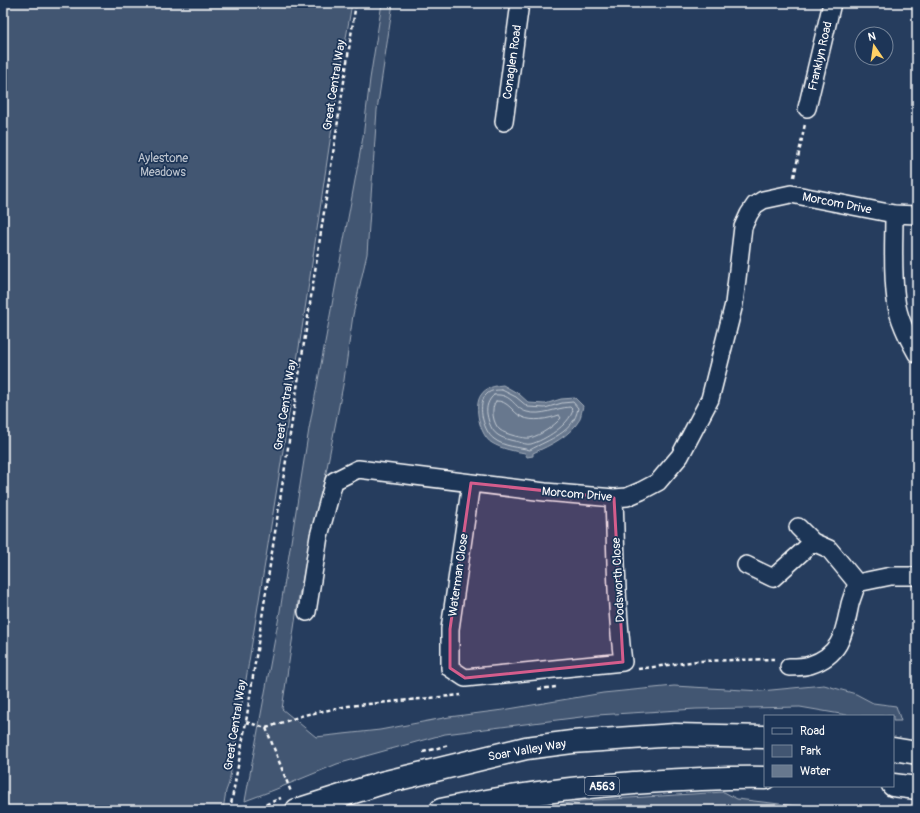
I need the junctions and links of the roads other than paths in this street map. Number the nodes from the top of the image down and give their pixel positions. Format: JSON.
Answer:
{"nodes":[{"id":1,"x":520,"y":3,"type":"edge"},
{"id":2,"x":832,"y":3,"type":"edge"},
{"id":3,"x":807,"y":108,"type":"road end"},
{"id":4,"x":504,"y":122,"type":"dead end"},
{"id":5,"x":894,"y":214,"type":"junction"},
{"id":6,"x":917,"y":215,"type":"edge"},
{"id":7,"x":917,"y":354,"type":"edge"},
{"id":8,"x":471,"y":483,"type":"junction"},
{"id":9,"x":614,"y":498,"type":"junction"},
{"id":10,"x":798,"y":527,"type":"dead end"},
{"id":11,"x":813,"y":542,"type":"junction"},
{"id":12,"x":746,"y":566,"type":"dead end"},
{"id":13,"x":917,"y":576,"type":"edge"},
{"id":14,"x":857,"y":583,"type":"junction"},
{"id":15,"x":307,"y":612,"type":"dead end"},
{"id":16,"x":624,"y":662,"type":"joint"},
{"id":17,"x":788,"y":668,"type":"dead end"},
{"id":18,"x":764,"y":737,"type":"edge"},
{"id":19,"x":894,"y":749,"type":"edge"},
{"id":20,"x":917,"y":753,"type":"edge"},
{"id":21,"x":764,"y":778,"type":"edge"},
{"id":22,"x":894,"y":785,"type":"edge"},
{"id":23,"x":917,"y":788,"type":"edge"},
{"id":24,"x":294,"y":802,"type":"edge"},
{"id":25,"x":441,"y":810,"type":"edge"}],
"edges":[{"from":1,"to":4,"type":"street","name":"Conaglen Road"},
{"from":2,"to":3,"type":"street","name":"Franklyn Road"},
{"from":5,"to":6,"type":"street","name":"Morcom Drive"},
{"from":5,"to":7,"type":"street"},
{"from":5,"to":9,"type":"street","name":"Morcom Drive"},
{"from":8,"to":9,"type":"street","name":"Morcom Drive"},
{"from":8,"to":15,"type":"street","name":"Morcom Drive"},
{"from":8,"to":16,"type":"street","name":"Waterman Close"},
{"from":9,"to":16,"type":"street","name":"Dodsworth Close"},
{"from":10,"to":11,"type":"street"},
{"from":11,"to":12,"type":"street"},
{"from":11,"to":14,"type":"street"},
{"from":13,"to":14,"type":"street"},
{"from":14,"to":17,"type":"street"},
{"from":18,"to":24,"type":"highway","name":"Soar Valley Way"},
{"from":19,"to":20,"type":"highway"},
{"from":21,"to":25,"type":"highway","number":"A563"},
{"from":22,"to":23,"type":"highway"}]}
